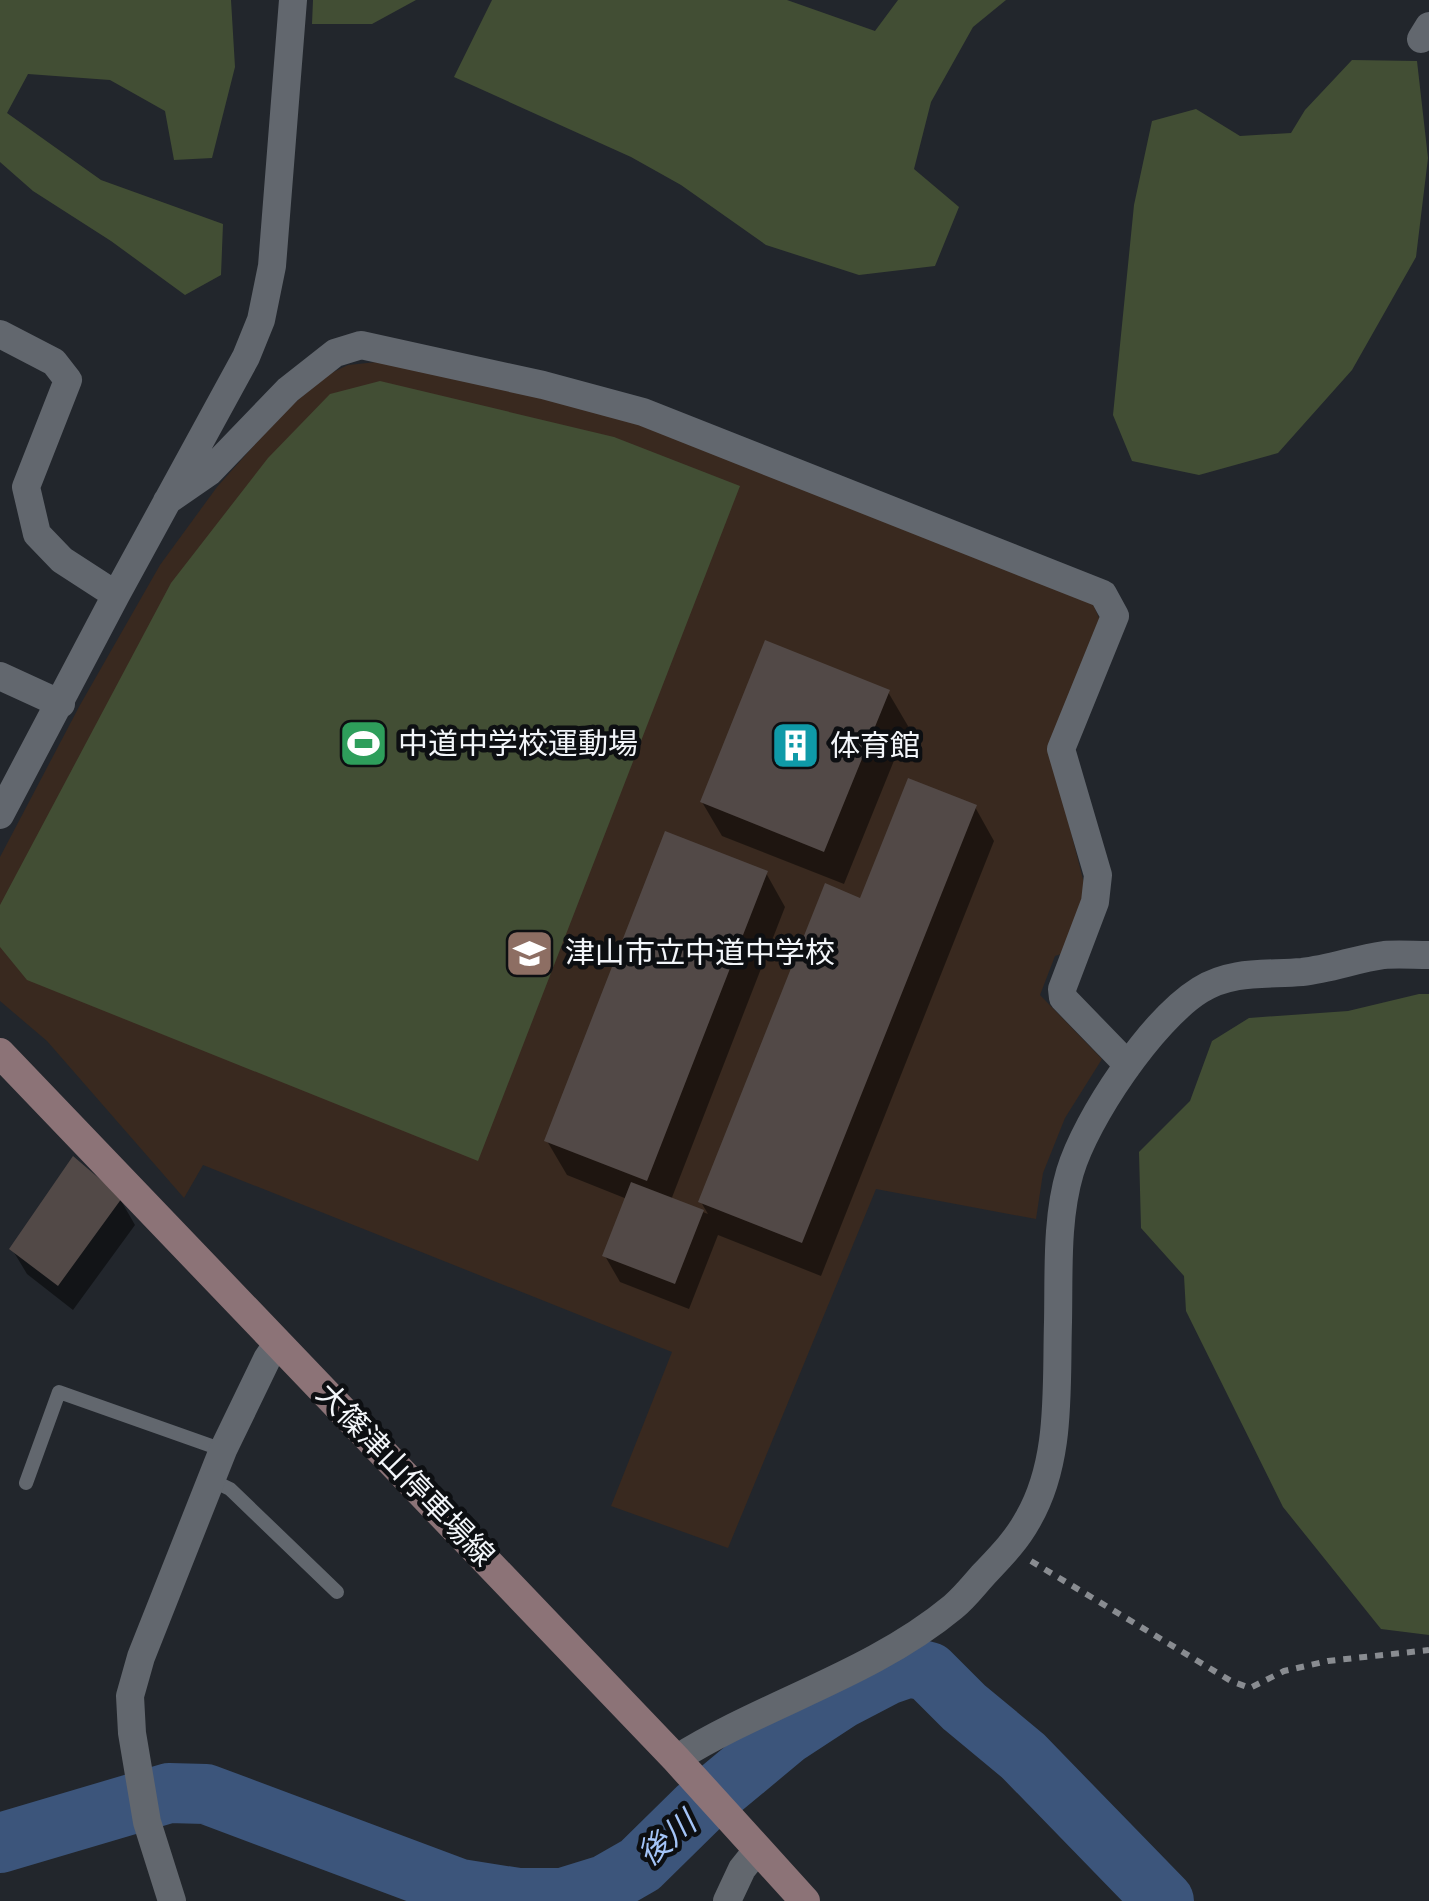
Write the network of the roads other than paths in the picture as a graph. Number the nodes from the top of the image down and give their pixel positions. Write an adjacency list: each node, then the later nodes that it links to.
1 (293, 0): 3 (street)
2 (0, 334): 4 (street)
3 (167, 502): 4 (street); 10 (street)
4 (116, 594): 6 (street)
5 (0, 676): 6 (street)
6 (60, 704): 7 (street)
7 (0, 815)
8 (1429, 955): 10 (street)
9 (0, 1053): 11 (main road, 大篠津山停車場線)
10 (1128, 1065): 16 (street)
11 (278, 1343): 12 (street); 16 (main road, 大篠津山停車場線)
12 (223, 1450): 13 (street); 14 (lane)
13 (210, 1480): 15 (lane); 18 (street)
14 (26, 1483)
15 (337, 1592)
16 (683, 1767): 17 (main road, 大篠津山停車場線)
17 (758, 1849): 19 (street); 20 (main road, 大篠津山停車場線)
18 (172, 1901)
19 (727, 1901)
20 (805, 1901)

